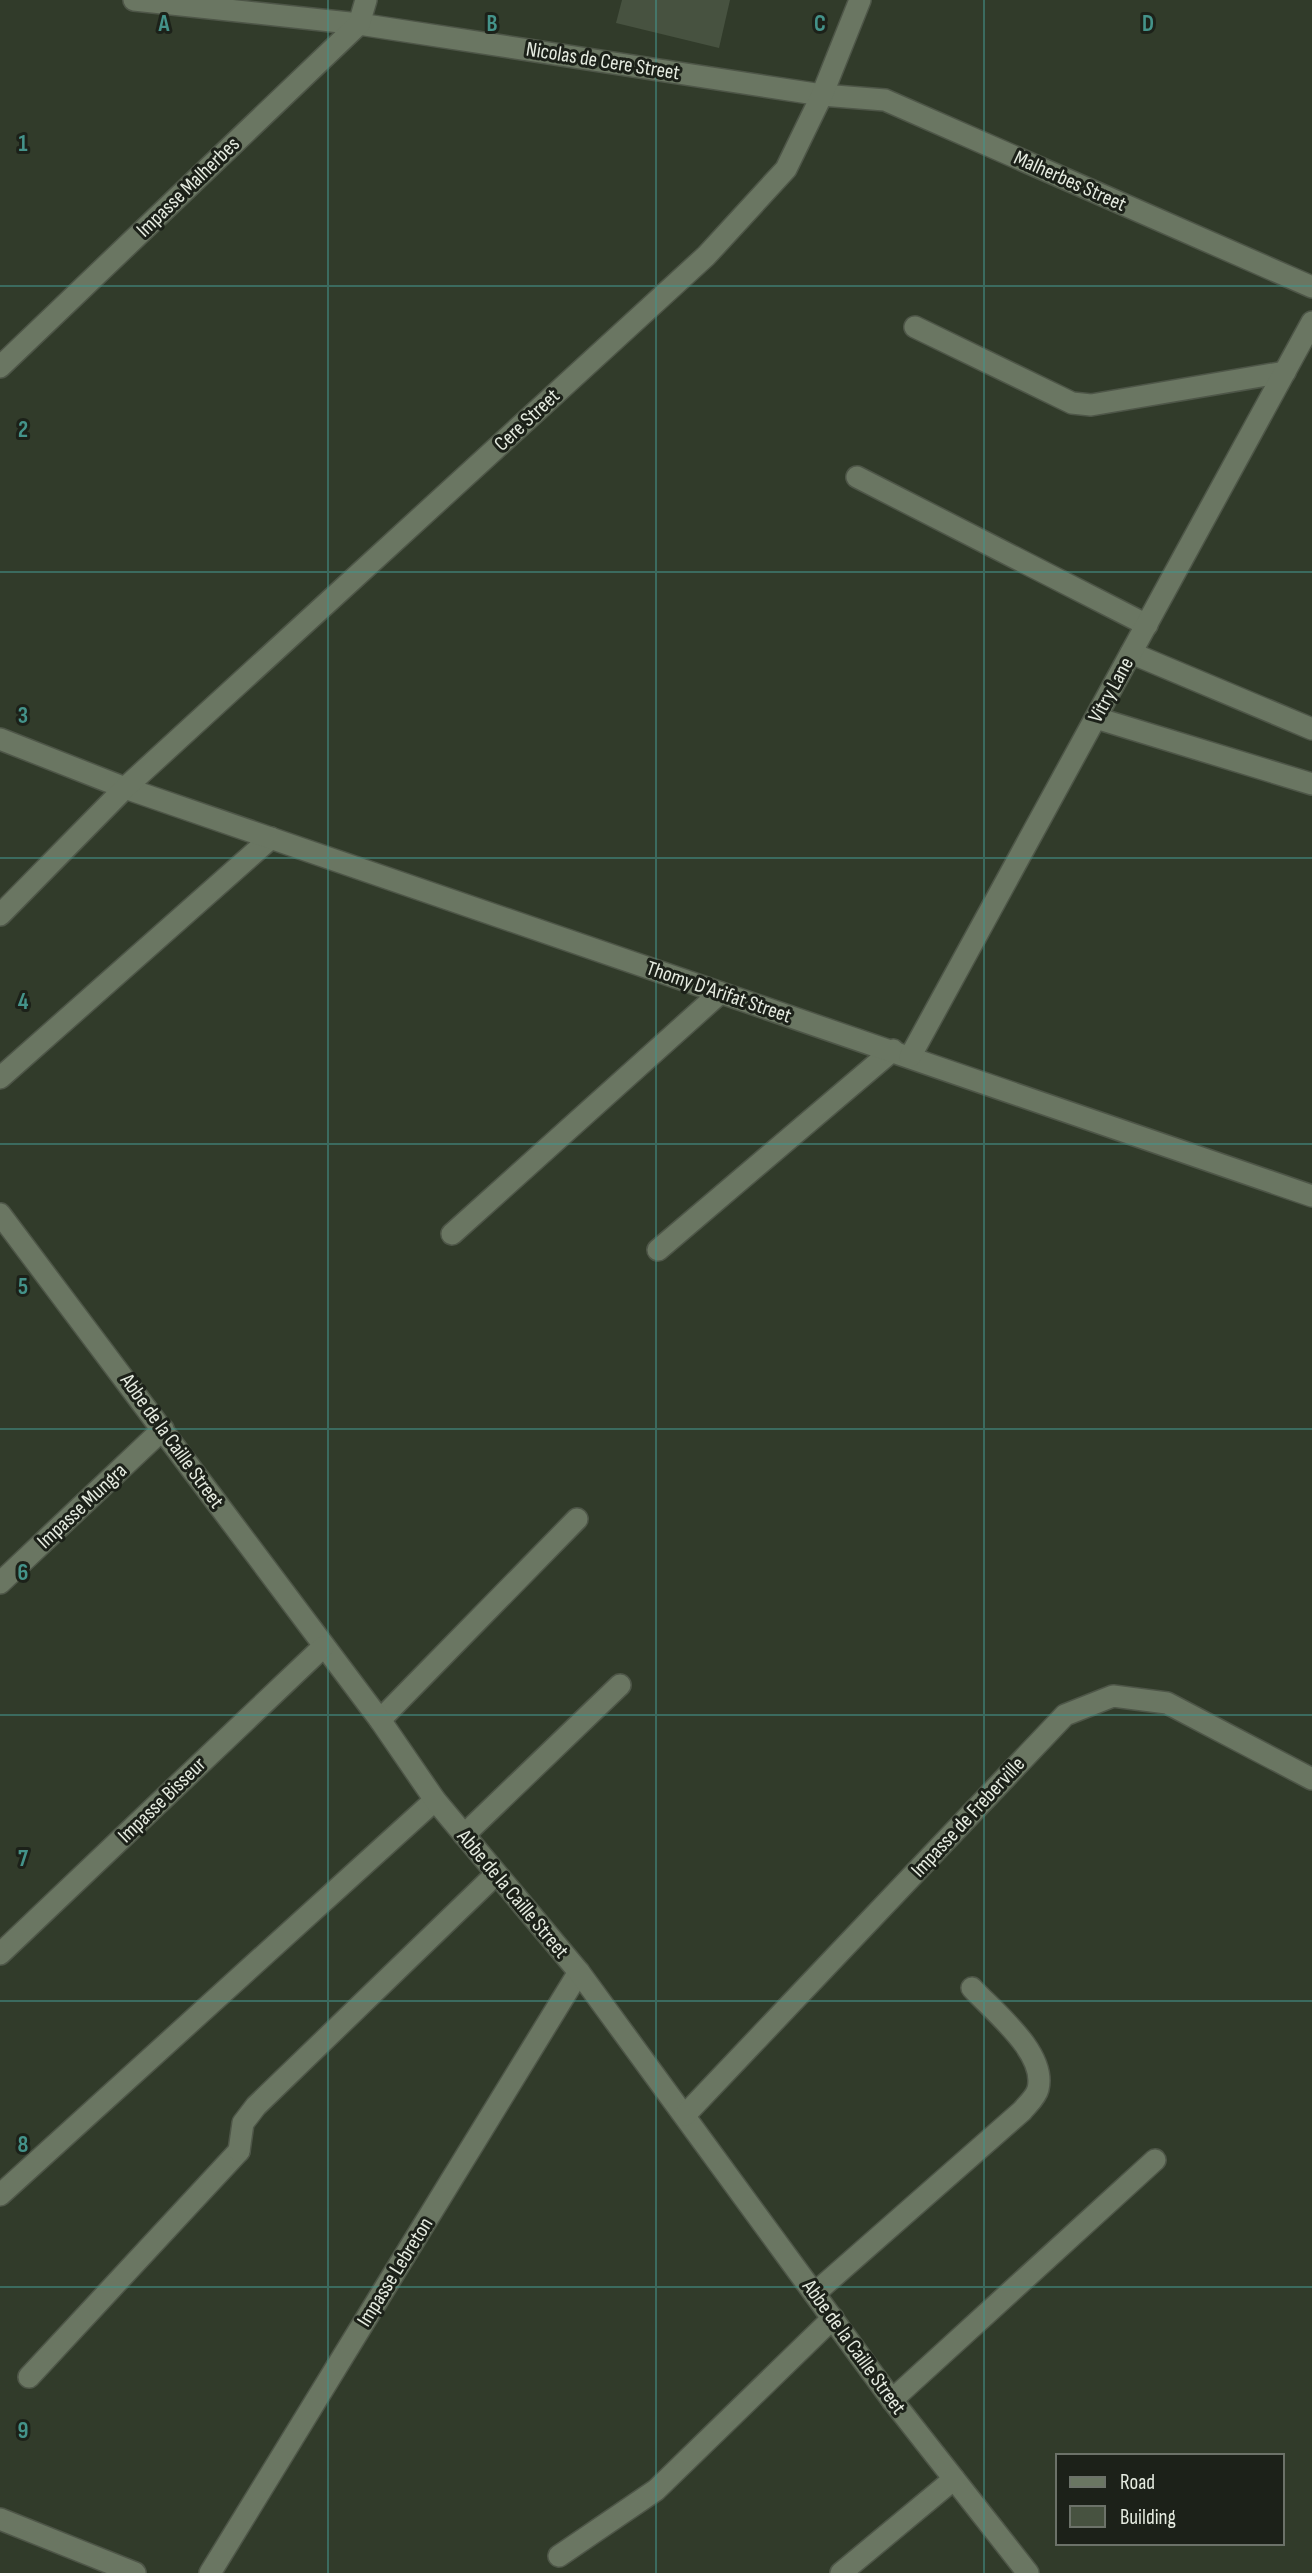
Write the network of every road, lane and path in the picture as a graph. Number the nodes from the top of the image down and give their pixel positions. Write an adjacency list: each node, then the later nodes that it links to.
1 (134, 0): 4 (street, Nicolas de Cere Street)
2 (366, 0): 4 (street)
3 (860, 0): 5 (street, Cere Street)
4 (359, 24): 5 (street, Nicolas de Cere Street); 9 (street, Impasse Malherbes)
5 (822, 95): 6 (street, Malherbes Street); 18 (street, Cere Street)
6 (1312, 287)
7 (1312, 322): 10 (street, Vitry Lane)
8 (915, 327): 10 (street)
9 (0, 367)
10 (1284, 372): 12 (street, Vitry Lane)
11 (857, 477): 12 (street)
12 (1147, 625): 13 (street, Vitry Lane)
13 (1131, 653): 14 (street, Vitry Lane); 15 (street)
14 (1096, 718): 17 (street); 22 (street, Vitry Lane)
15 (1312, 729)
16 (0, 739): 18 (street, Thomy D'Arifat Street)
17 (1312, 784)
18 (125, 788): 19 (street, Thomy D'Arifat Street); 20 (street, Cere Street)
19 (271, 838): 21 (street, Thomy D'Arifat Street); 23 (street)
20 (0, 915)
21 (720, 993): 22 (street, Thomy D'Arifat Street); 26 (street)
22 (902, 1054): 24 (street, Thomy D'Arifat Street); 27 (street)
23 (0, 1078)
24 (1312, 1196)
25 (0, 1214): 28 (street, Abbe de la Caille Street)
26 (452, 1234)
27 (658, 1250)
28 (163, 1429): 30 (street, Impasse Mungra); 31 (street, Abbe de la Caille Street)
29 (577, 1520): 33 (street)
30 (0, 1583)
31 (323, 1647): 33 (street, Abbe de la Caille Street); 38 (street, Impasse Bisseur)
32 (620, 1685): 36 (street)
33 (380, 1720): 35 (street, Abbe de la Caille Street)
34 (1312, 1779): 41 (street, Impasse de Freberville)
35 (436, 1800): 36 (street, Abbe de la Caille Street); 43 (street)
36 (464, 1835): 37 (street, Abbe de la Caille Street)
37 (495, 1875): 39 (street, Abbe de la Caille Street); 46 (street)
38 (0, 1954)
39 (579, 1972): 41 (street, Abbe de la Caille Street); 52 (street, Impasse Lebreton)
40 (972, 1988): 44 (street)
41 (685, 2115): 44 (street, Abbe de la Caille Street)
42 (1155, 2160): 47 (street)
43 (0, 2196)
44 (815, 2293): 45 (street, Abbe de la Caille Street)
45 (834, 2318): 47 (street, Abbe de la Caille Street); 50 (street)
46 (29, 2377)
47 (892, 2400): 48 (street, Abbe de la Caille Street)
48 (954, 2479): 53 (street); 54 (street, Abbe de la Caille Street)
49 (0, 2519): 51 (street)
50 (559, 2556)
51 (135, 2573)
52 (210, 2573)
53 (841, 2573)
54 (1028, 2573)

